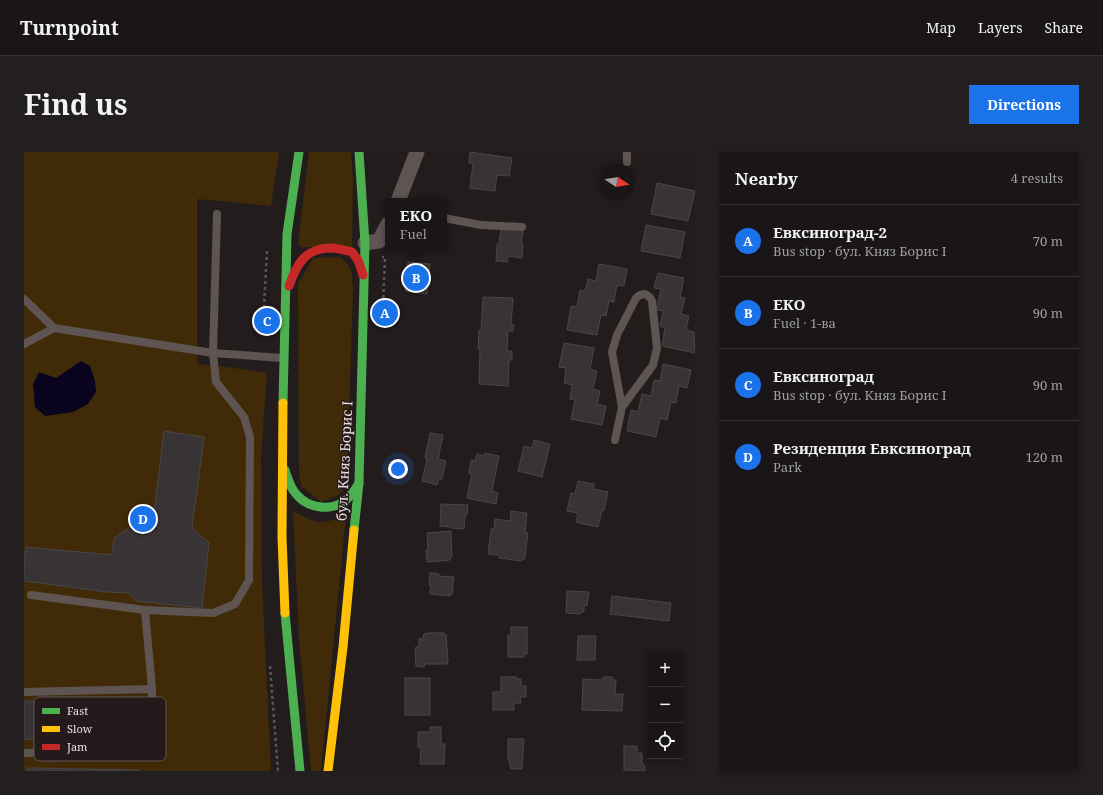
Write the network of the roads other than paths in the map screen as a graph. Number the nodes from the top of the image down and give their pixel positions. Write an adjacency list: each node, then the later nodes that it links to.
1 (299, 152): 13 (highway)
2 (359, 152): 11 (highway, бул. Княз Борис I)
3 (417, 152): 6 (street)
4 (627, 152): 5 (lane)
5 (627, 162)
6 (399, 198)
7 (217, 214): 17 (lane)
8 (447, 219): 9 (lane)
9 (522, 228)
10 (385, 230): 11 (street)
11 (365, 243): 12 (highway, бул. Княз Борис I)
12 (363, 274): 13 (highway); 22 (highway, бул. Княз Борис I)
13 (285, 295): 18 (highway)
14 (24, 299): 15 (lane)
15 (54, 328): 16 (lane); 17 (lane)
16 (24, 344)
17 (213, 353): 18 (lane); 24 (lane)
18 (284, 358): 21 (highway)
19 (622, 407): 19 (lane); 20 (lane)
20 (615, 440)
21 (283, 465): 22 (highway); 30 (highway)
22 (359, 484): 31 (highway, бул. Княз Борис I)
23 (31, 595): 24 (lane)
24 (145, 610): 25 (lane)
25 (152, 690): 26 (lane); 27 (lane)
26 (24, 692)
27 (152, 697)
28 (24, 753): 29 (lane)
29 (34, 753)
30 (300, 771)
31 (328, 771)

